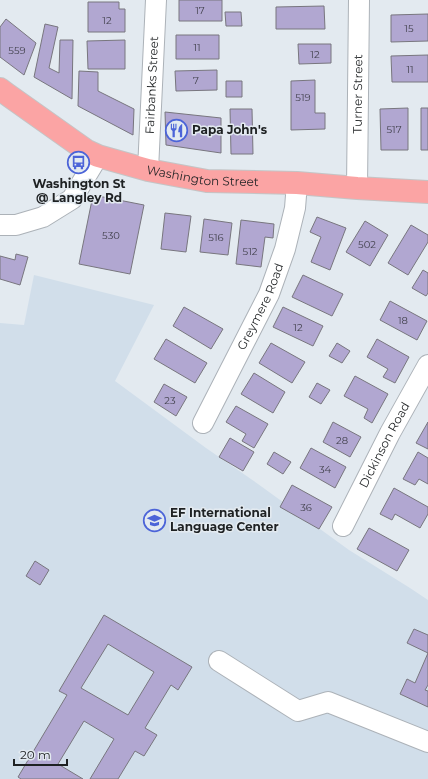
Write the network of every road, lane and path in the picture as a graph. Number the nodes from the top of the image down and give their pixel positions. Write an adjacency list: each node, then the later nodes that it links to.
1 (156, 0): 5 (street, Fairbanks Street)
2 (359, 0): 7 (street, Turner Street)
3 (0, 88): 4 (main road, Washington Street)
4 (98, 156): 5 (main road, Washington Street); 9 (street)
5 (148, 170): 6 (main road, Washington Street)
6 (296, 183): 7 (main road, Washington Street); 11 (street, Greymere Road)
7 (357, 188): 8 (main road, Washington Street)
8 (428, 192)
9 (0, 225)
10 (428, 365): 12 (street, Dickinson Road)
11 (203, 423)
12 (343, 526)
13 (219, 661): 14 (street)
14 (428, 742)

